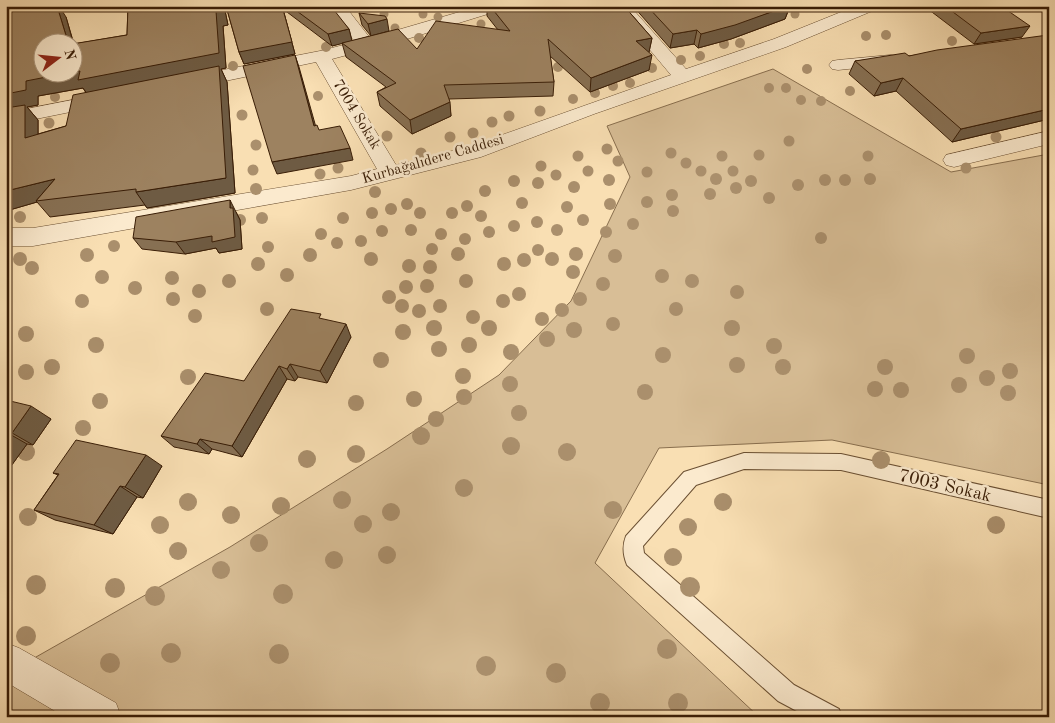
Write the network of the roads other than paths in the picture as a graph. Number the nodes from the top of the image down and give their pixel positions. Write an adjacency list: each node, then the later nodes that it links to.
1 (336, 6): 5 (street)
2 (498, 6): 5 (street)
3 (621, 6): 9 (street)
4 (872, 6): 9 (street, Kurbağalıdere Caddesi)
5 (366, 44): 6 (street)
6 (320, 56): 10 (street); 15 (street, 7004 Sokak)
7 (906, 58): 8 (street)
8 (838, 65)
9 (683, 77): 15 (street, Kurbağalıdere Caddesi)
10 (168, 87)
11 (120, 96): 12 (street)
12 (6, 119)
13 (1049, 138): 14 (street)
14 (954, 160)
15 (390, 174): 16 (street, Kurbağalıdere Caddesi)
16 (6, 237)
17 (1049, 509): 20 (lane, 7003 Sokak)
18 (6, 661): 19 (street)
19 (102, 717)
20 (832, 717)

